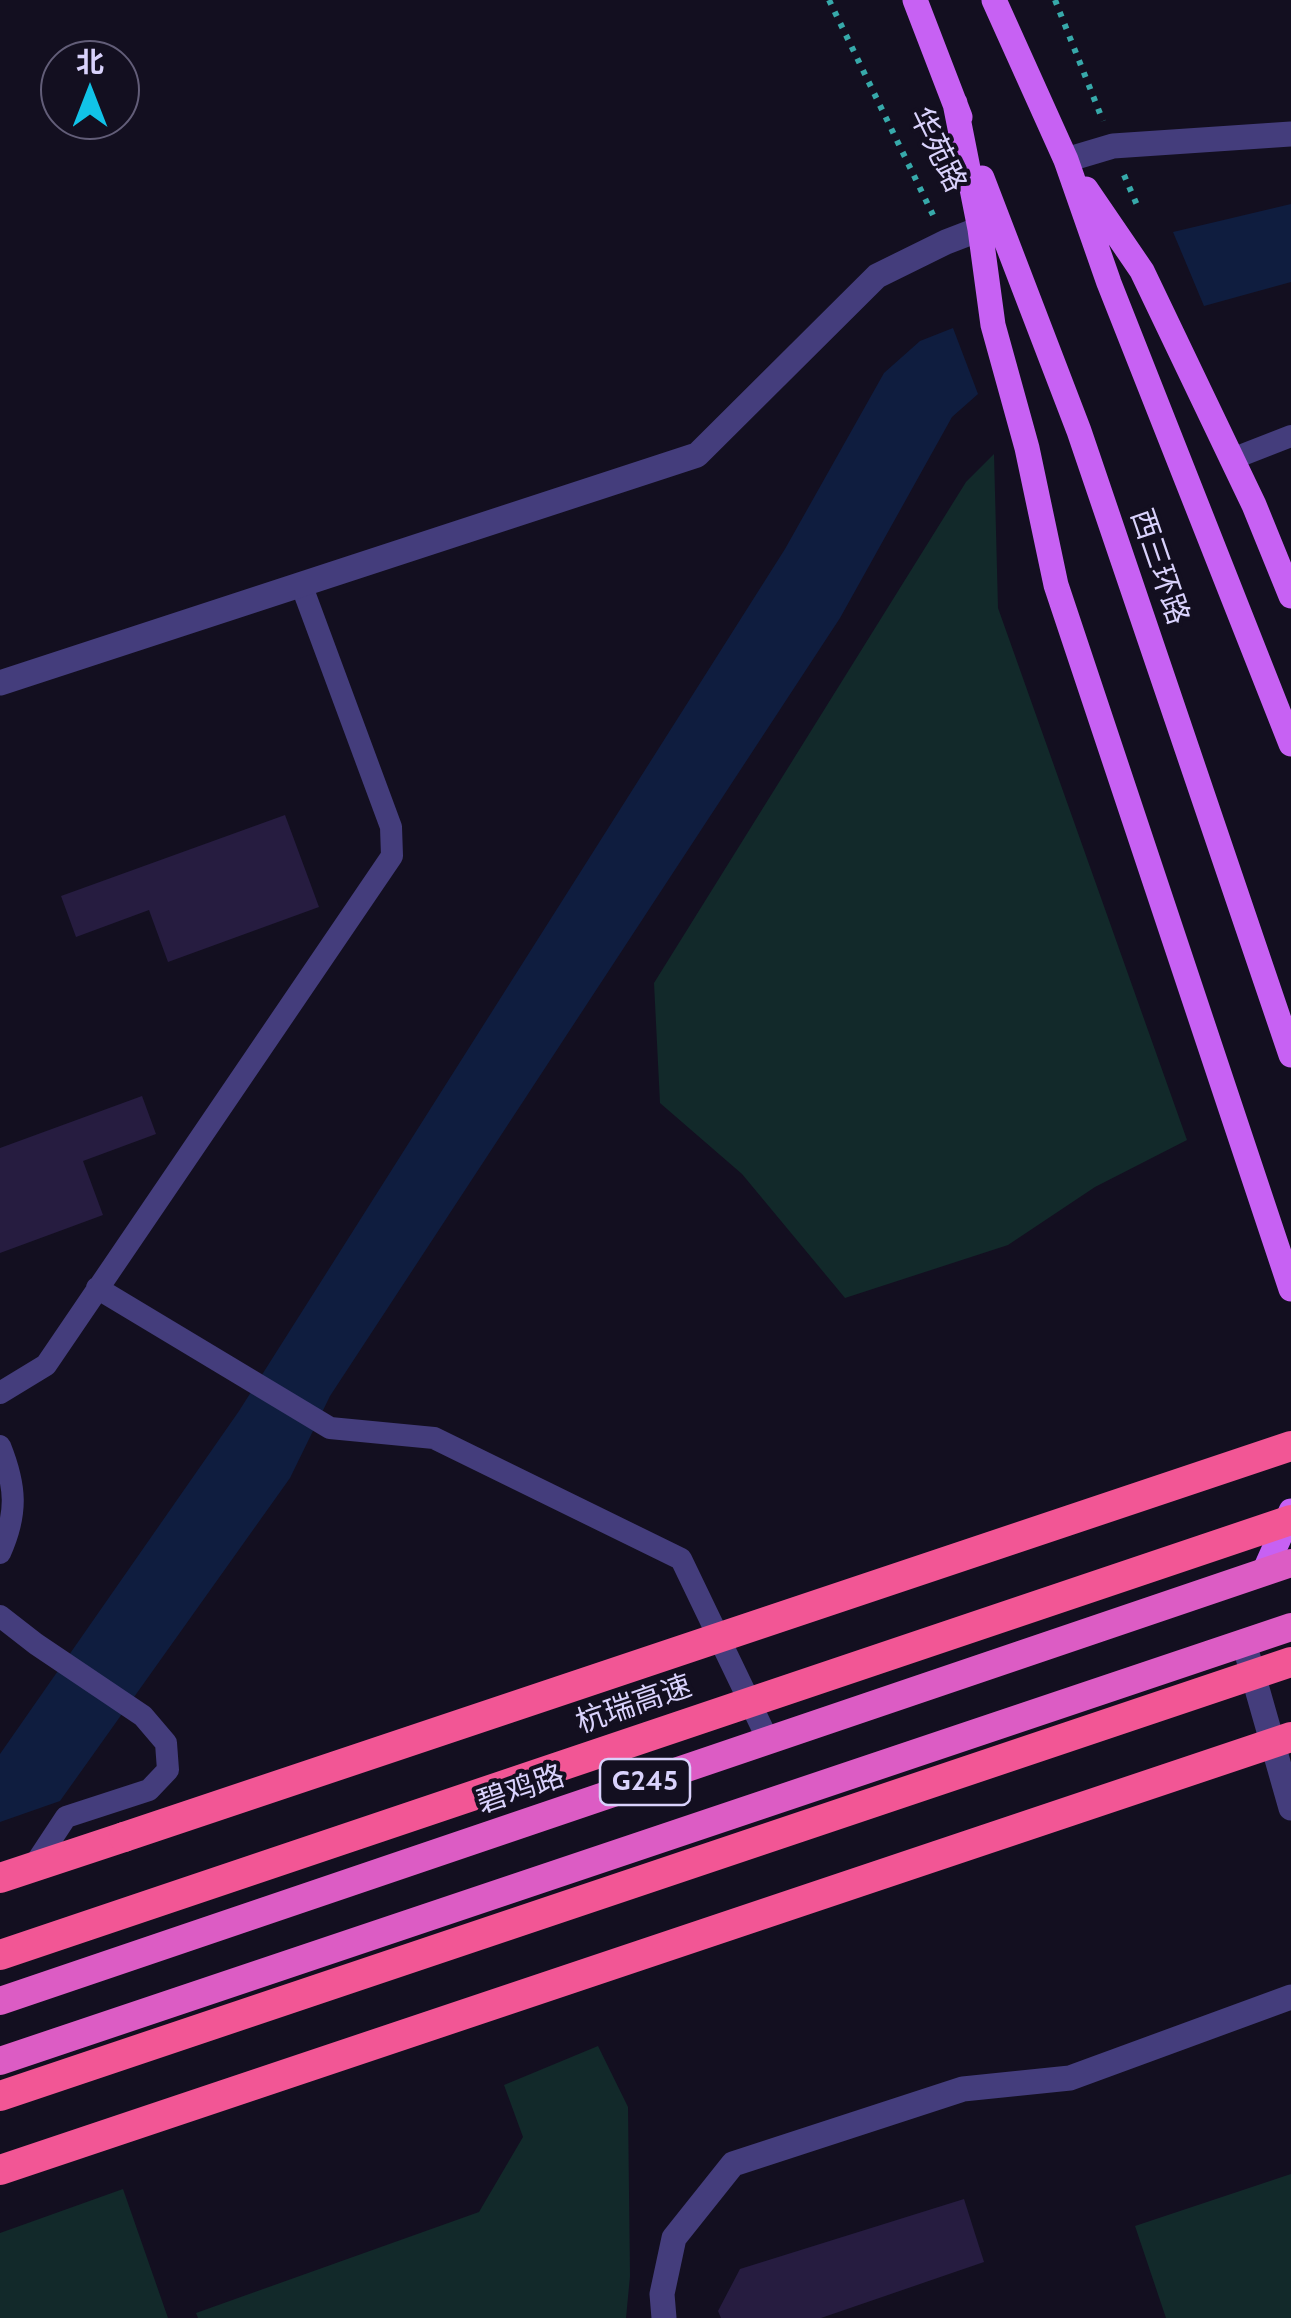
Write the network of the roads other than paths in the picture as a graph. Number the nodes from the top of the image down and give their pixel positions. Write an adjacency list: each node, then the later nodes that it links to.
1 (915, 0): 5 (main road, 华苑路)
2 (994, 0): 4 (main road)
3 (1291, 134): 4 (street)
4 (1066, 160): 7 (main road); 11 (main road, 西三环路)
5 (989, 226): 8 (street); 12 (main road, 西三环路); 14 (main road)
6 (1291, 436): 7 (lane)
7 (1232, 459): 9 (main road)
8 (300, 584): 10 (street); 13 (lane)
9 (1291, 596)
10 (0, 683)
11 (1291, 744)
12 (1291, 1055)
13 (97, 1288): 15 (lane); 27 (lane)
14 (1291, 1289)
15 (0, 1393)
16 (0, 1446): 20 (lane)
17 (1291, 1446): 29 (highway, bridge)
18 (1291, 1511): 21 (main road)
19 (1291, 1520): 31 (highway, 杭瑞高速, bridge)
20 (0, 1553)
21 (1278, 1568): 27 (highway, 碧鸡路 / G245)
22 (0, 1616): 29 (lane)
23 (1291, 1627): 24 (highway, G245)
24 (1244, 1642): 28 (street); 34 (highway, G245)
25 (1291, 1662): 35 (highway, bridge)
26 (1291, 1737): 36 (highway, bridge)
27 (768, 1740): 33 (highway, 碧鸡路 / G245)
28 (1291, 1808)
29 (33, 1868): 30 (highway)
30 (0, 1878)
31 (0, 1955)
32 (1291, 1997): 37 (street)
33 (0, 2000)
34 (0, 2061)
35 (0, 2096)
36 (0, 2170)
37 (664, 2318)

